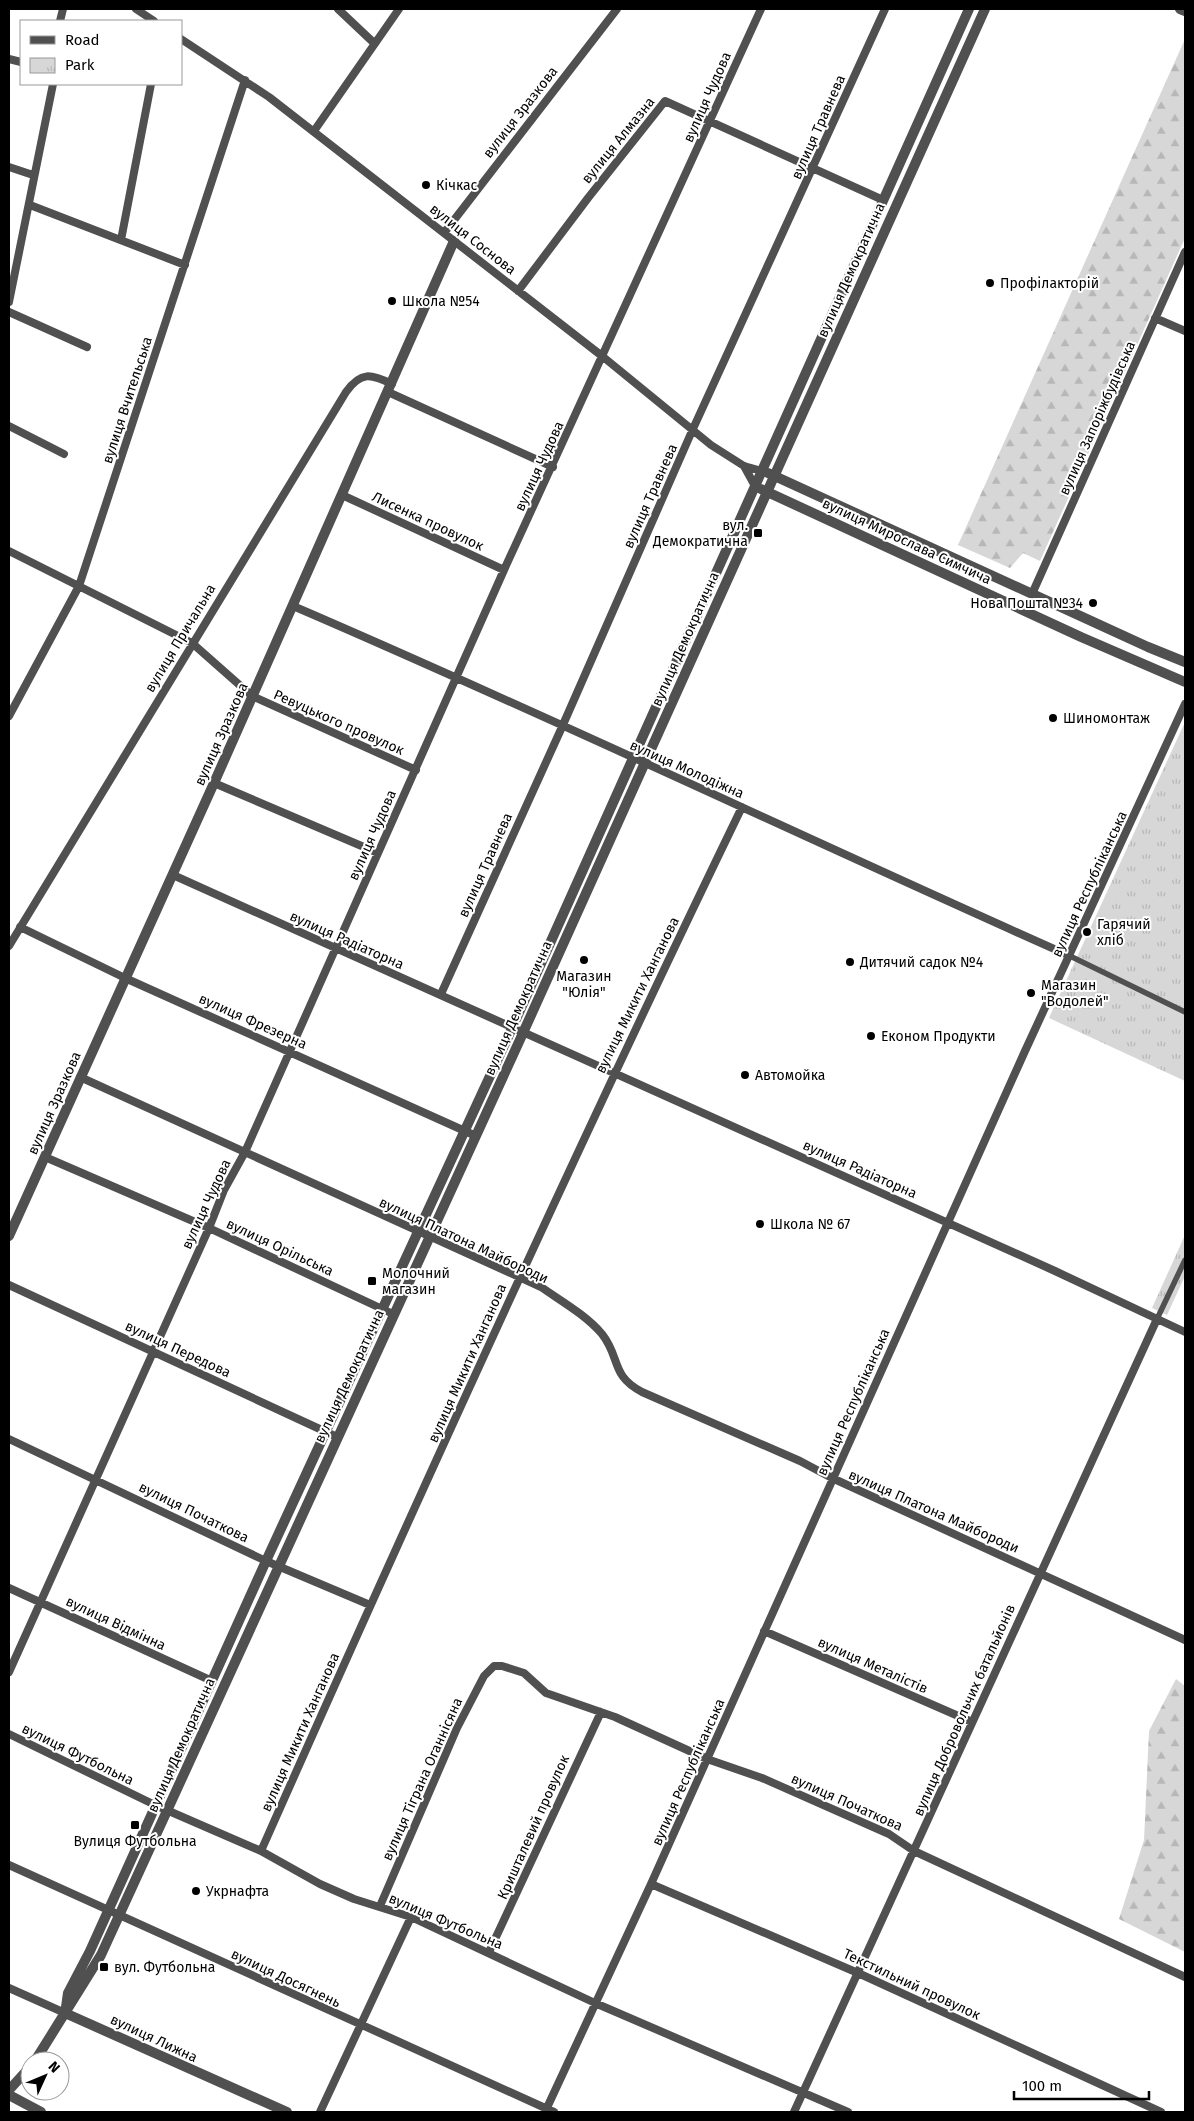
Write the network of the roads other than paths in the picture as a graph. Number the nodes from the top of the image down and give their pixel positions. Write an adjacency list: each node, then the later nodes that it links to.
1 (136, 9): 11 (street)
2 (338, 9): 13 (street)
3 (399, 9): 13 (street)
4 (617, 9): 24 (street, вулиця Зразкова)
5 (761, 9): 17 (street, вулиця Чудова)
6 (885, 9): 20 (street, вулиця Травнева)
7 (969, 9): 22 (street, вулиця Демократична)
8 (985, 9): 44 (street, вулиця Демократична)
9 (1180, 9): 10 (street)
10 (1185, 11)
11 (152, 20)
12 (182, 40): 14 (street, вулиця Соснова)
13 (374, 43): 18 (street)
14 (245, 80): 18 (street, вулиця Соснова); 28 (street, вулиця Вчительська)
15 (53, 85): 21 (street)
16 (151, 85): 25 (street)
17 (710, 119): 20 (street, вулиця Алмазна); 29 (street, вулиця Алмазна); 36 (street, вулиця Чудова)
18 (314, 131): 24 (street, вулиця Соснова)
19 (9, 167): 21 (street)
20 (814, 168): 22 (street, вулиця Алмазна); 39 (street, вулиця Травнева)
21 (33, 174): 23 (street)
22 (883, 200): 43 (street, вулиця Демократична)
23 (30, 205): 25 (street); 30 (street)
24 (444, 233): 26 (street, вулиця Соснова)
25 (121, 240): 28 (street)
26 (454, 242): 29 (street, вулиця Соснова); 37 (street, вулиця Зразкова)
27 (1185, 252): 33 (street, вулиця Запоріжбудівська)
28 (185, 265): 50 (street, вулиця Вчительська)
29 (518, 291): 36 (street, вулиця Соснова)
30 (10, 293): 31 (street)
31 (9, 302)
32 (9, 312): 35 (street)
33 (1155, 318): 34 (street); 51 (street, вулиця Запоріжбудівська)
34 (1185, 331)
35 (86, 347)
36 (602, 356): 39 (street, вулиця Соснова); 42 (street, вулиця Чудова)
37 (390, 388): 42 (street, вулиця Причальна); 47 (street, вулиця Зразкова); 53 (street, вулиця Причальна)
38 (9, 426): 40 (street)
39 (692, 431): 41 (street, вулиця Соснова); 60 (street, вулиця Травнева)
40 (64, 454)
41 (744, 466): 43 (street); 45 (street)
42 (553, 467): 49 (street, вулиця Чудова)
43 (762, 471): 44 (street, вулиця Мирослава Симчича); 45 (street, вулиця Демократична)
44 (773, 476): 46 (street, вулиця Демократична); 51 (street, вулиця Мирослава Симчича)
45 (755, 486): 46 (street, вулиця Мирослава Симчича); 61 (street, вулиця Демократична)
46 (766, 491): 56 (street, вулиця Мирослава Симчича); 62 (street, вулиця Демократична)
47 (342, 495): 49 (street, Лисенка провулок); 52 (street, вулиця Зразкова)
48 (9, 551): 50 (street, Ревуцького провулок)
49 (504, 570): 55 (street, вулиця Чудова)
50 (79, 586): 53 (street, Ревуцького провулок); 59 (street, вулиця Вчительська)
51 (1032, 594): 54 (street, вулиця Мирослава Симчича)
52 (293, 606): 55 (street, вулиця Молодіжна); 57 (street, вулиця Зразкова)
53 (192, 643): 57 (street, Ревуцького провулок); 68 (street, вулиця Причальна)
54 (1185, 662)
55 (458, 677): 60 (street, вулиця Молодіжна); 63 (street, вулиця Чудова)
56 (1185, 682)
57 (252, 696): 63 (street, Ревуцького провулок); 64 (street, вулиця Зразкова)
58 (1185, 704): 71 (street, вулиця Республіканська)
59 (9, 716)
60 (562, 727): 61 (street, вулиця Молодіжна); 73 (street, вулиця Травнева)
61 (633, 758): 62 (street, вулиця Молодіжна); 75 (street, вулиця Демократична)
62 (644, 763): 65 (street, вулиця Молодіжна); 76 (street, вулиця Демократична)
63 (416, 770): 66 (street, вулиця Чудова)
64 (214, 783): 66 (street); 67 (street, вулиця Зразкова)
65 (742, 807): 71 (street, вулиця Молодіжна); 78 (street, вулиця Микити Ханганова)
66 (378, 853): 70 (street, вулиця Чудова)
67 (173, 875): 70 (street, вулиця Радіаторна); 72 (street, вулиця Зразкова)
68 (20, 927): 69 (street, вулиця Причальна); 72 (street, вулиця Фрезерна)
69 (9, 946)
70 (335, 949): 73 (street, вулиця Радіаторна); 77 (street, вулиця Чудова)
71 (1070, 956): 74 (street); 84 (street, вулиця Республіканська)
72 (125, 978): 77 (street, вулиця Фрезерна); 79 (street, вулиця Зразкова)
73 (440, 994): 75 (street, вулиця Радіаторна)
74 (1185, 1012)
75 (512, 1026): 76 (street, вулиця Радіаторна); 80 (street, вулиця Демократична)
76 (524, 1031): 78 (street, вулиця Радіаторна); 81 (street, вулиця Демократична)
77 (290, 1051): 80 (street, вулиця Фрезерна); 82 (street, вулиця Чудова)
78 (614, 1073): 84 (street, вулиця Радіаторна); 90 (street, вулиця Микити Ханганова)
79 (80, 1077): 82 (street, вулиця Платона Майбороди); 83 (street, вулиця Зразкова)
80 (465, 1130): 81 (street, вулиця Фрезерна); 86 (street, вулиця Демократична)
81 (476, 1136): 88 (street, вулиця Демократична)
82 (245, 1152): 85 (street, вулиця Чудова); 86 (street, вулиця Платона Майбороди)
83 (45, 1157): 85 (street, вулиця Орільська); 87 (street, вулиця Зразкова)
84 (948, 1224): 94 (street, вулиця Радіаторна); 100 (street, вулиця Республіканська)
85 (209, 1228): 92 (street, вулиця Орільська); 96 (street, вулиця Чудова)
86 (418, 1231): 88 (street, вулиця Платона Майбороди); 92 (street, вулиця Демократична)
87 (9, 1236)
88 (429, 1237): 90 (street, вулиця Платона Майбороди); 93 (street, вулиця Демократична)
89 (1185, 1260): 94 (street)
90 (519, 1278): 100 (street, вулиця Платона Майбороди); 107 (street, вулиця Микити Ханганова)
91 (9, 1285): 96 (street, вулиця Передова)
92 (382, 1308): 93 (street, вулиця Орільська); 97 (street, вулиця Демократична)
93 (394, 1314): 98 (street, вулиця Демократична)
94 (1157, 1319): 95 (street, вулиця Радіаторна); 104 (street, вулиця Добровольчих батальйонів)
95 (1185, 1332)
96 (153, 1350): 97 (street, вулиця Передова); 101 (street, вулиця Чудова)
97 (326, 1431): 98 (street, вулиця Передова); 102 (street, вулиця Демократична)
98 (337, 1437): 103 (street, вулиця Демократична)
99 (9, 1439): 101 (street, вулиця Початкова)
100 (832, 1478): 104 (street, вулиця Платона Майбороди); 108 (street, вулиця Республіканська)
101 (96, 1479): 102 (street, вулиця Початкова); 106 (street, вулиця Чудова)
102 (266, 1560): 103 (street, вулиця Початкова); 112 (street, вулиця Демократична)
103 (278, 1565): 107 (street, вулиця Початкова); 118 (street, вулиця Демократична)
104 (1040, 1573): 109 (street, вулиця Платона Майбороди); 114 (street, вулиця Добровольчих батальйонів)
105 (9, 1588): 106 (street, вулиця Відмінна)
106 (41, 1603): 111 (street, вулиця Чудова); 112 (street, вулиця Відмінна)
107 (370, 1605): 119 (street, вулиця Микити Ханганова)
108 (764, 1631): 114 (street, вулиця Металістів); 116 (street, вулиця Республіканська)
109 (1185, 1640)
110 (494, 1666): 113 (street, вулиця Початкова); 123 (street, вулиця Тіграна Оганнісяна)
111 (9, 1672)
112 (212, 1681): 117 (street, вулиця Демократична)
113 (601, 1712): 116 (street, вулиця Початкова); 127 (street, Кришталевий провулок)
114 (972, 1722): 120 (street, вулиця Добровольчих батальйонів)
115 (9, 1734): 117 (street, вулиця Футбольна)
116 (708, 1759): 120 (street, вулиця Початкова); 122 (street, вулиця Республіканська)
117 (155, 1805): 118 (street, вулиця Футбольна); 124 (street, вулиця Демократична)
118 (167, 1810): 119 (street, вулиця Футбольна); 125 (street, вулиця Демократична)
119 (261, 1851): 123 (street, вулиця Футбольна)
120 (914, 1851): 128 (street, вулиця Добровольчих батальйонів); 129 (street, вулиця Початкова)
121 (9, 1866): 124 (street, вулиця Досягнень)
122 (651, 1884): 128 (street, Текстильний провулок); 131 (street, вулиця Республіканська)
123 (380, 1906): 126 (street, вулиця Футбольна)
124 (108, 1911): 125 (street, вулиця Досягнень); 132 (street, вулиця Демократична)
125 (118, 1916): 132 (street, вулиця Демократична); 133 (street, вулиця Досягнень)
126 (411, 1917): 127 (street, вулиця Футбольна); 133 (street)
127 (489, 1952): 131 (street, вулиця Футбольна)
128 (858, 1973): 137 (street, вулиця Добровольчих батальйонів); 145 (street, Текстильний провулок)
129 (1185, 1977)
130 (9, 1988): 132 (street, вулиця Лижна)
131 (595, 2002): 137 (street, вулиця Футбольна); 139 (street, вулиця Республіканська)
132 (64, 2013): 134 (street, вулиця Демократична); 141 (street, вулиця Лижна)
133 (359, 2026): 139 (street, вулиця Досягнень); 142 (street)
134 (41, 2051)
135 (20, 2078): 136 (street)
136 (9, 2090)
137 (803, 2092): 143 (street, вулиця Добровольчих батальйонів); 144 (street, вулиця Футбольна)
138 (9, 2095): 140 (street)
139 (549, 2111)
140 (41, 2112)
141 (287, 2112)
142 (320, 2112)
143 (794, 2112)
144 (848, 2112)
145 (1161, 2112)

